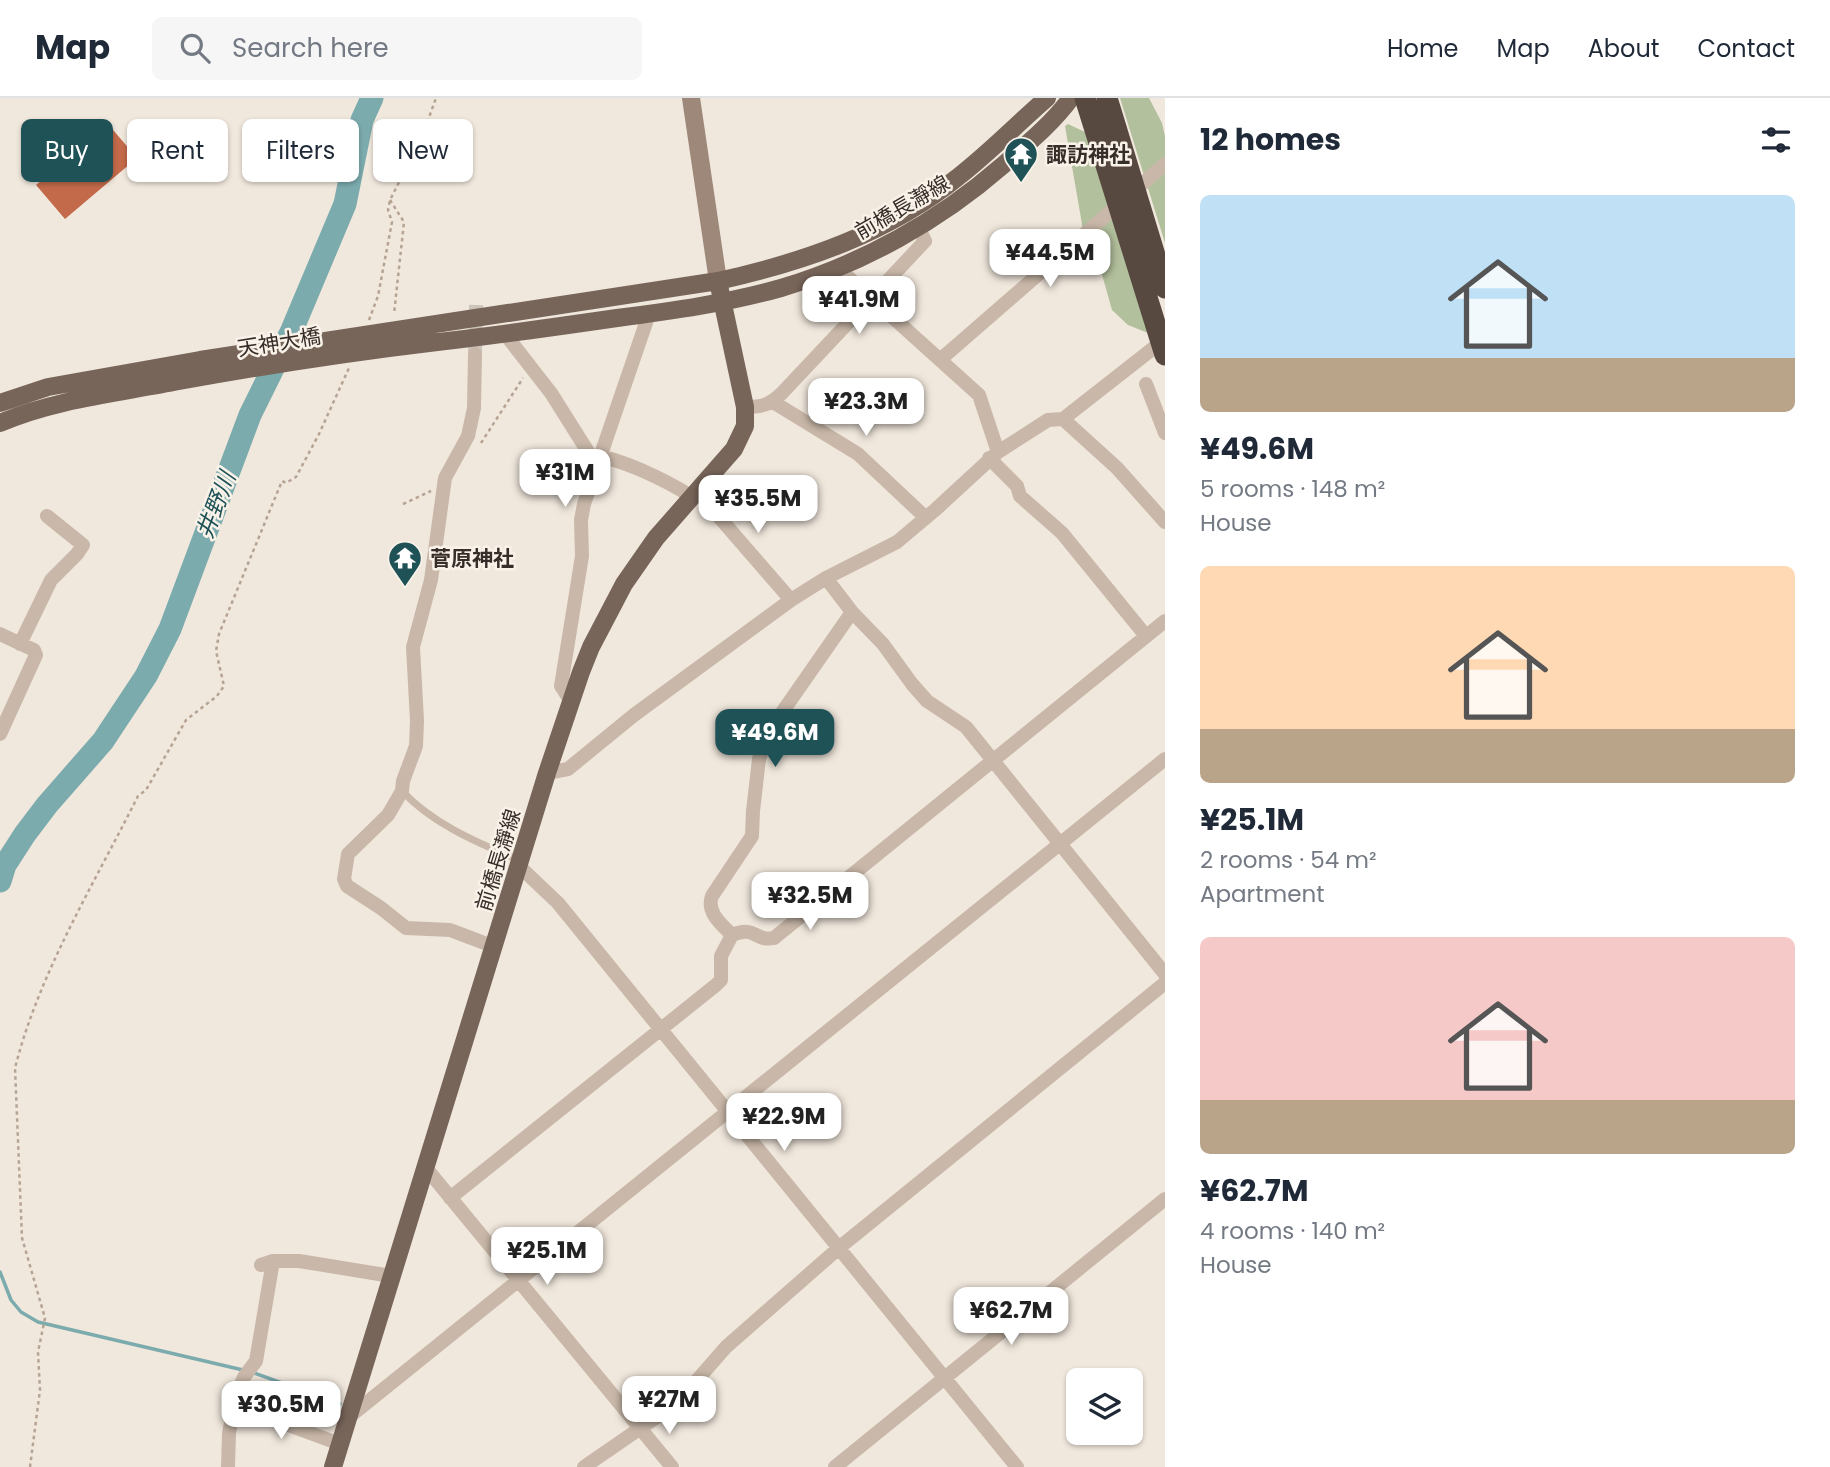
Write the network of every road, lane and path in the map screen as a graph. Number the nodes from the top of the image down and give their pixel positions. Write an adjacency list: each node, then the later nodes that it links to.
1 (436, 98): 9 (path)
2 (691, 98): 13 (street)
3 (1046, 98): 13 (main road, 前橋長瀞線)
4 (1071, 98): 11 (main road, 前橋長瀞線)
5 (1085, 98): 10 (highway)
6 (1107, 98): 8 (highway)
7 (1165, 164): 8 (street)
8 (1135, 191): 10 (street); 14 (highway)
9 (390, 200): 18 (path); 18 (path)
10 (1118, 206): 20 (highway); 22 (street)
11 (918, 227): 12 (main road, 前橋長瀞線); 15 (street)
12 (838, 268): 15 (street); 16 (main road, 前橋長瀞線)
13 (718, 281): 16 (main road, 前橋長瀞線); 18 (main road, 天神大橋)
14 (1165, 288)
15 (872, 297): 22 (street); 25 (street)
16 (723, 302): 17 (main road, 天神大橋); 27 (main road, 前橋長瀞線)
17 (649, 314): 19 (main road, 天神大橋); 32 (street)
18 (380, 324): 26 (main road, 天神大橋)
19 (505, 334): 29 (main road, 天神大橋); 32 (street)
20 (1164, 345): 28 (street)
21 (475, 354): 49 (street)
22 (942, 359): 31 (street)
23 (350, 366): 69 (path)
24 (1146, 384): 30 (street)
25 (773, 402): 27 (street); 35 (street)
26 (0, 403)
27 (745, 407): 33 (main road, 前橋長瀞線)
28 (1063, 419): 31 (street); 36 (street)
29 (0, 424)
30 (1165, 433)
31 (994, 455): 35 (street); 42 (street)
32 (601, 456): 33 (street); 44 (street)
33 (695, 492): 38 (street); 44 (main road, 前橋長瀞線)
34 (47, 516): 43 (street)
35 (925, 517): 37 (street)
36 (1165, 522)
37 (826, 578): 38 (street); 39 (street)
38 (791, 600): 48 (street)
39 (852, 612): 47 (street); 52 (street)
40 (1165, 621): 42 (street)
41 (0, 634): 43 (street)
42 (1146, 636): 47 (street)
43 (20, 644): 45 (street)
44 (572, 703): 48 (main road, 前橋長瀞線)
45 (0, 734)
46 (1165, 759): 50 (street)
47 (994, 760): 50 (street); 52 (street)
48 (547, 773): 51 (main road, 前橋長瀞線)
49 (402, 791): 51 (lane); 53 (street)
50 (1060, 843): 54 (street); 57 (street)
51 (520, 867): 53 (main road, 前橋長瀞線); 56 (street)
52 (732, 935): 56 (street)
53 (495, 947): 58 (main road, 前橋長瀞線)
54 (1165, 974)
55 (1165, 983): 61 (street)
56 (662, 1030): 57 (street); 59 (street)
57 (729, 1113): 61 (street); 63 (street)
58 (426, 1168): 59 (street); 62 (main road, 前橋長瀞線)
59 (450, 1198): 63 (street)
60 (1165, 1199): 64 (street)
61 (840, 1247): 64 (street); 67 (street)
62 (391, 1276): 65 (street); 66 (main road, 前橋長瀞線)
63 (519, 1281): 66 (street); 67 (street)
64 (945, 1378): 74 (street); 75 (street)
65 (234, 1405): 68 (street); 70 (street)
66 (349, 1417): 68 (main road, 前橋長瀞線)
67 (639, 1428): 72 (street); 73 (street)
68 (340, 1444): 71 (main road, 前橋長瀞線)
69 (30, 1467)
70 (228, 1467)
71 (333, 1467)
72 (584, 1467)
73 (672, 1467)
74 (835, 1467)
75 (1017, 1467)

